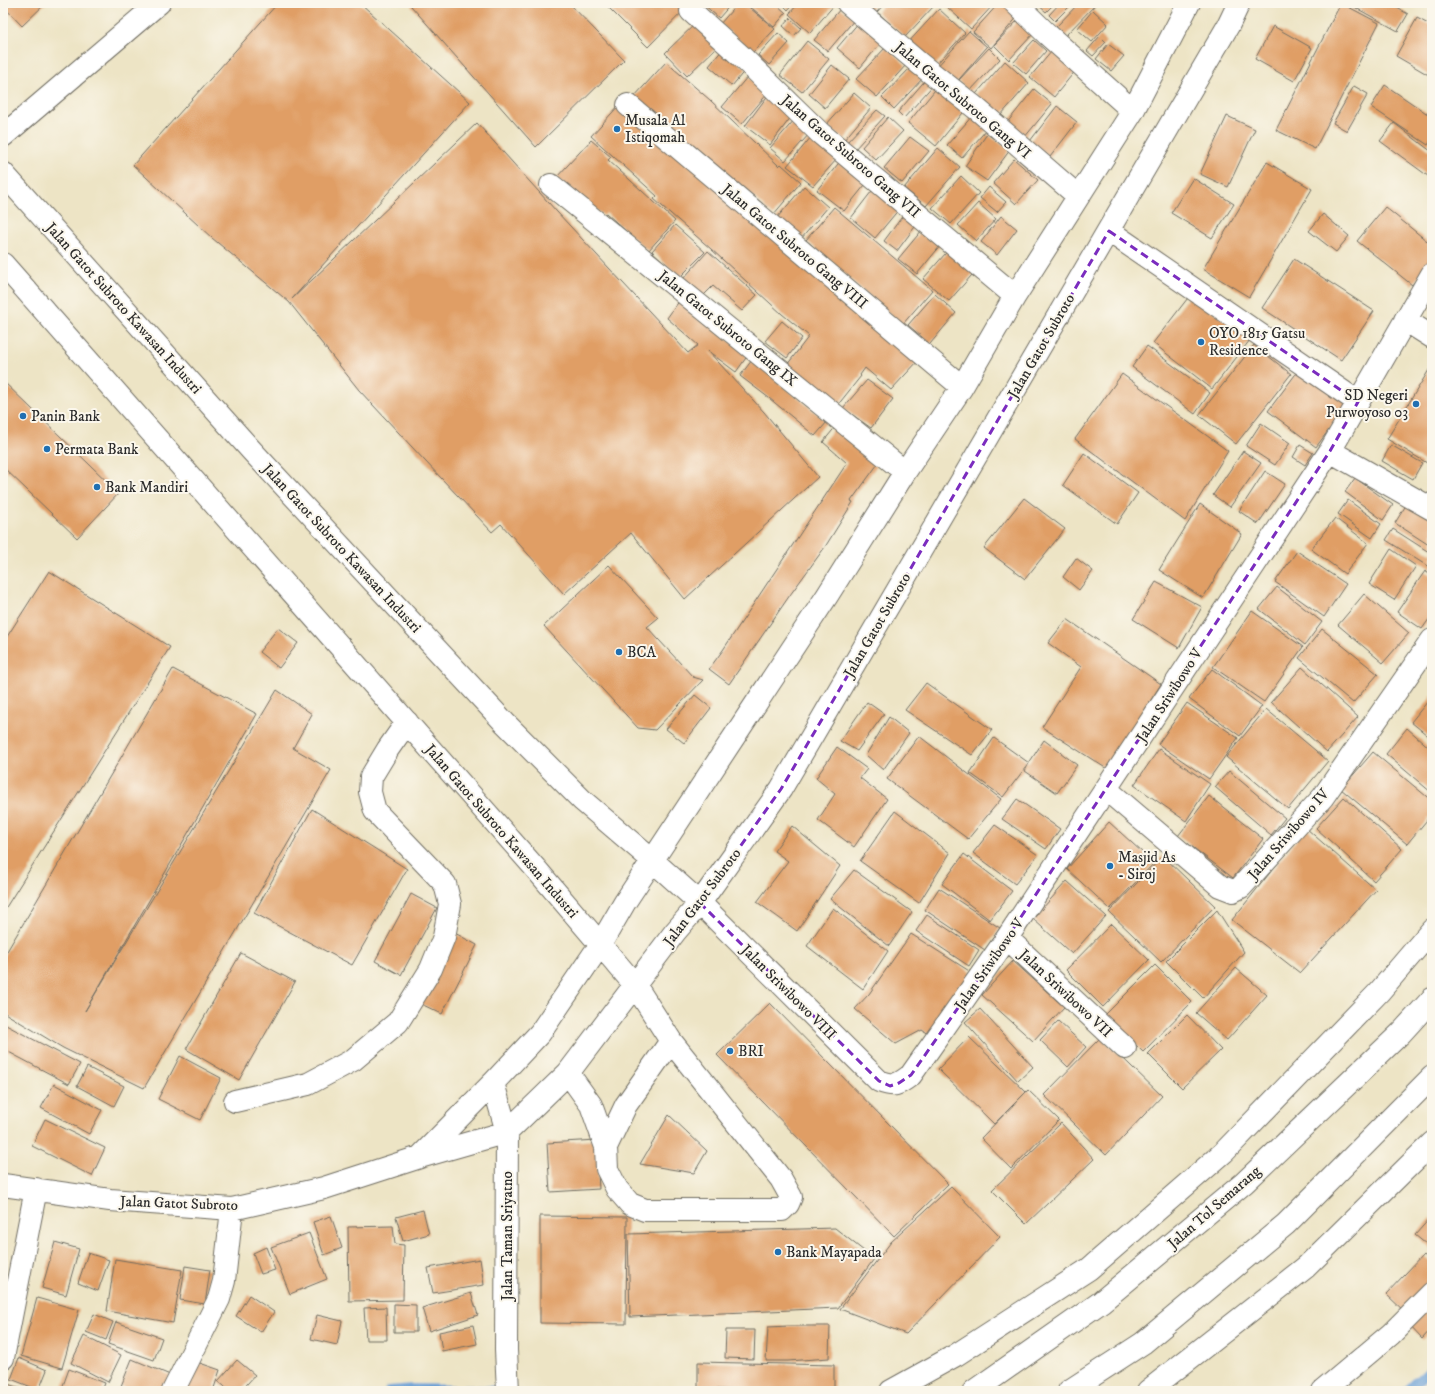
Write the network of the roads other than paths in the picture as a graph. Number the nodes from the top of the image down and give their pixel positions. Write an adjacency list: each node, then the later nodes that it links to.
1 (159, 3): 9 (main road)
2 (848, 3): 12 (main road, Jalan Gatot Subroto Gang VI)
3 (1015, 3): 8 (main road)
4 (1239, 3): 13 (main road, Jalan Gatot Subroto)
5 (1179, 6): 8 (main road, Jalan Gatot Subroto)
6 (691, 11): 16 (main road, Jalan Gatot Subroto Gang VII)
7 (628, 105): 19 (main road, Jalan Gatot Subroto Gang VIII)
8 (1133, 110): 12 (main road, Jalan Gatot Subroto)
9 (3, 136)
10 (3, 173): 27 (main road, Jalan Gatot Subroto Kawasan Industri)
11 (552, 184): 22 (main road, Jalan Gatot Subroto Gang IX)
12 (1078, 196): 16 (main road, Jalan Gatot Subroto)
13 (1109, 231): 20 (main road); 28 (main road, Jalan Gatot Subroto)
14 (3, 264): 25 (main road, Jalan Gatot Subroto Kawasan Industri)
15 (1432, 274): 17 (main road, Jalan Sriwibowo V)
16 (1015, 296): 19 (main road, Jalan Gatot Subroto)
17 (1405, 320): 18 (main road); 20 (main road, Jalan Sriwibowo V)
18 (1432, 337)
19 (962, 387): 22 (main road, Jalan Gatot Subroto)
20 (1358, 402): 21 (main road, Jalan Sriwibowo V)
21 (1330, 451): 23 (main road); 26 (main road, Jalan Sriwibowo V)
22 (905, 472): 27 (main road, Jalan Gatot Subroto)
23 (1432, 509)
24 (1432, 640): 26 (main road, Jalan Sriwibowo IV)
25 (407, 722): 31 (main road, Jalan Gatot Subroto Kawasan Industri); 40 (main road)
26 (1107, 790): 30 (main road, Jalan Sriwibowo V)
27 (652, 860): 28 (main road, Jalan Gatot Subroto Kawasan Industri); 31 (main road, Jalan Gatot Subroto)
28 (700, 903): 32 (main road, Jalan Gatot Subroto); 38 (main road, Jalan Sriwibowo VIII)
29 (1432, 930): 52 (main road)
30 (1007, 938): 35 (main road, Jalan Sriwibowo VII); 38 (main road, Jalan Sriwibowo V)
31 (600, 946): 32 (main road, Jalan Gatot Subroto Kawasan Industri); 39 (main road, Jalan Gatot Subroto)
32 (635, 985): 34 (main road, Jalan Gatot Subroto Kawasan Industri); 36 (main road, Jalan Gatot Subroto)
33 (1432, 999): 53 (main road, Jalan Tol Semarang)
34 (671, 1041): 43 (main road); 43 (main road, Jalan Gatot Subroto Kawasan Industri)
35 (1125, 1048)
36 (568, 1073): 41 (main road, Jalan Gatot Subroto); 43 (main road)
37 (1432, 1077): 54 (main road)
38 (879, 1081)
39 (493, 1083): 41 (main road, Jalan Taman Sriyatno); 44 (main road, Jalan Gatot Subroto)
40 (235, 1101)
41 (507, 1132): 44 (main road, Jalan Gatot Subroto); 51 (main road, Jalan Taman Sriyatno)
42 (1432, 1143): 55 (main road)
43 (606, 1147)
44 (420, 1157): 47 (main road, Jalan Gatot Subroto)
45 (7, 1183): 46 (main road, Jalan Gatot Subroto)
46 (36, 1189): 47 (main road, Jalan Gatot Subroto); 49 (main road)
47 (232, 1209): 50 (main road)
48 (1432, 1293): 56 (main road)
49 (3, 1358)
50 (173, 1391)
51 (508, 1391)
52 (891, 1391)
53 (974, 1391)
54 (1069, 1391)
55 (1148, 1391)
56 (1323, 1391)

